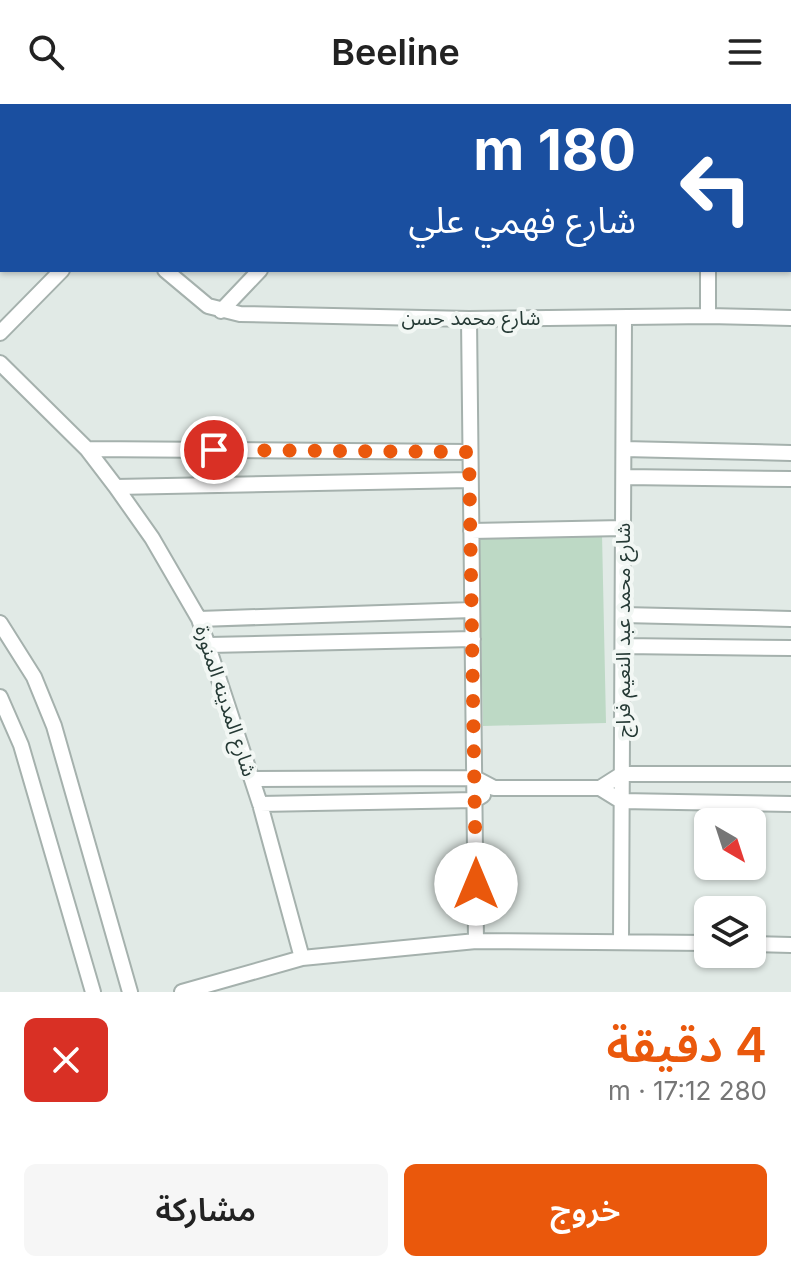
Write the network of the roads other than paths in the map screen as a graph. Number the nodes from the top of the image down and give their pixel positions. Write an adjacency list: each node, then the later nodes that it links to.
1 (60, 272): 10 (street)
2 (167, 272): 5 (street, شارع محمد حسن)
3 (258, 272): 5 (street)
4 (708, 272): 6 (street)
5 (221, 311): 9 (street, شارع محمد حسن)
6 (708, 316): 7 (street, شارع محمد حسن); 8 (street, شارع محمد حسن)
7 (624, 318): 9 (street, شارع محمد حسن); 13 (street, شارع محمد عبد النعيم فراج)
8 (791, 318)
9 (469, 319): 14 (street)
10 (0, 333)
11 (0, 363): 12 (street, شارع المدينه المنورة)
12 (87, 449): 14 (street); 21 (street, شارع المدينه المنورة)
13 (624, 449): 15 (street); 17 (street, شارع محمد عبد النعيم فراج)
14 (469, 452): 20 (street)
15 (771, 452): 16 (street); 18 (street)
16 (791, 453)
17 (624, 477): 18 (street); 22 (street, شارع محمد عبد النعيم فراج)
18 (771, 479): 19 (street)
19 (791, 479)
20 (469, 480): 21 (street); 23 (street)
21 (116, 487): 26 (street, شارع المدينه المنورة)
22 (623, 528): 23 (street); 25 (street, شارع محمد عبد النعيم فراج)
23 (471, 531): 24 (street)
24 (472, 610): 26 (street); 29 (street)
25 (623, 615): 27 (street); 31 (street, شارع محمد عبد النعيم فراج)
26 (199, 619): 30 (street, شارع المدينه المنورة)
27 (791, 619)
28 (0, 623): 51 (street)
29 (473, 639): 30 (street); 36 (street)
30 (209, 645): 37 (street, شارع المدينه المنورة)
31 (623, 646): 32 (street); 34 (street, شارع محمد عبد النعيم فراج)
32 (791, 648)
33 (0, 697): 50 (street)
34 (622, 774): 35 (street); 39 (street); 41 (street, شارع محمد عبد النعيم فراج)
35 (791, 774)
36 (475, 778): 37 (street); 38 (street); 40 (street)
37 (252, 779): 42 (street, شارع المدينه المنورة)
38 (494, 788): 39 (street); 40 (street)
39 (600, 788): 41 (street)
40 (475, 800): 42 (street); 44 (street)
41 (621, 801): 43 (street); 45 (street, شارع محمد عبد النعيم فراج)
42 (260, 804): 49 (street, شارع المدينه المنورة)
43 (791, 804)
44 (476, 941): 45 (street); 49 (street)
45 (621, 941): 46 (street)
46 (694, 943)
47 (766, 944): 48 (street)
48 (791, 945)
49 (302, 958): 52 (street)
50 (93, 992)
51 (130, 992)
52 (182, 992)

